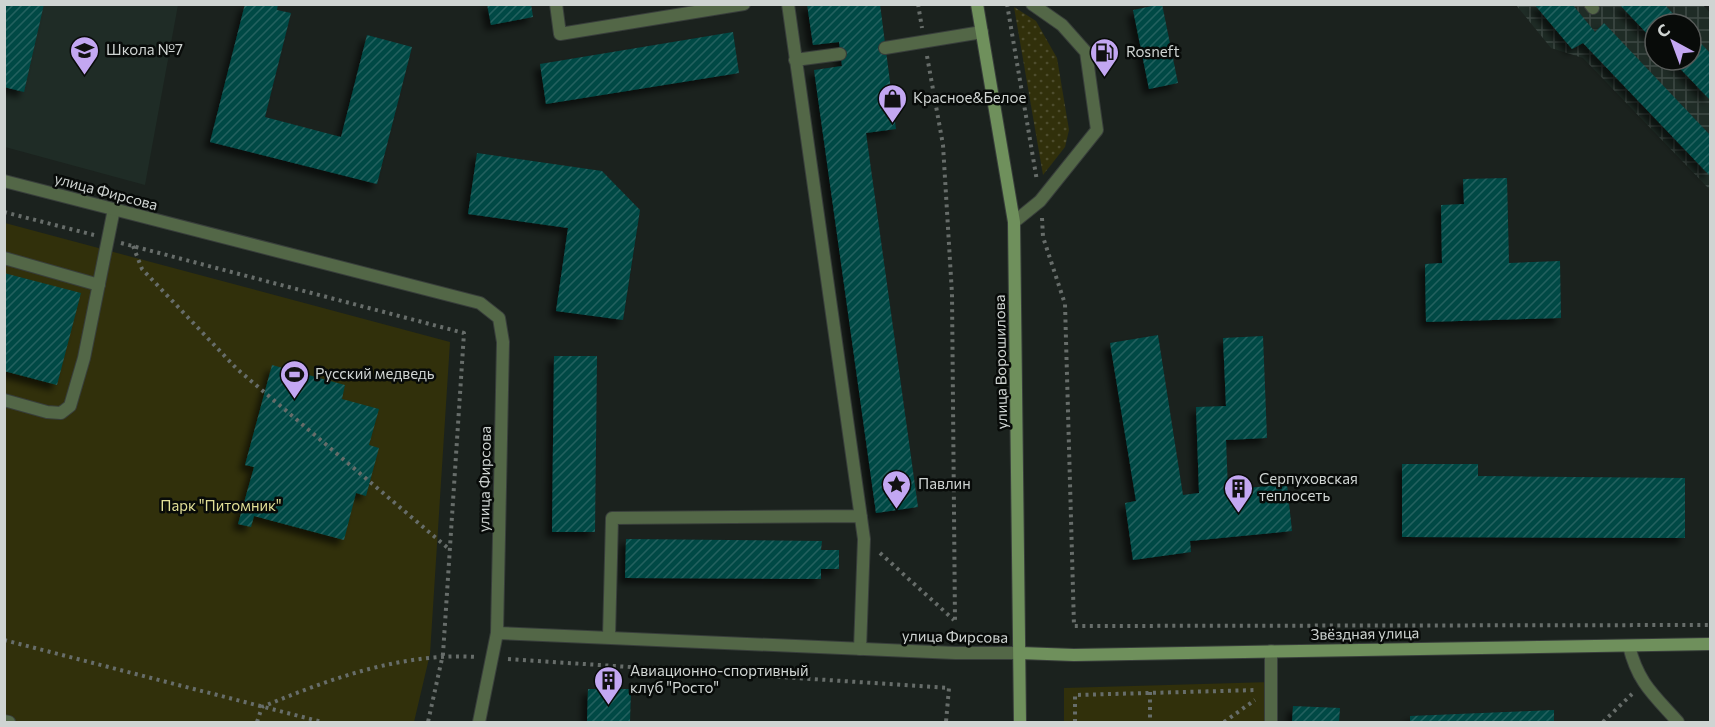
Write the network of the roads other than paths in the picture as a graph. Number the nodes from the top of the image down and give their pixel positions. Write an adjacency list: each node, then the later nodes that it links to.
1 (556, 4): 2 (street)
2 (744, 4)
3 (788, 4): 9 (street)
4 (977, 4): 6 (main road, улица Ворошилова)
5 (1032, 4): 12 (street)
6 (982, 32): 7 (street); 12 (main road, улица Ворошилова)
7 (885, 48)
8 (840, 54): 9 (street)
9 (795, 60): 16 (street)
10 (4, 181): 11 (street, улица Фирсова)
11 (114, 209): 14 (street); 17 (street, улица Фирсова)
12 (1014, 222): 23 (main road, улица Ворошилова)
13 (4, 258): 14 (street)
14 (99, 285): 15 (street)
15 (4, 400)
16 (861, 516): 18 (street); 21 (street)
17 (497, 633): 18 (street, улица Фирсова); 26 (street)
18 (609, 637): 21 (street, улица Фирсова)
19 (1710, 644): 20 (main road, Звёздная улица)
20 (1629, 646): 22 (main road, Звёздная улица); 29 (street)
21 (860, 649): 23 (street, улица Фирсова)
22 (1271, 651): 23 (main road, Звёздная улица); 28 (street)
23 (1020, 653): 27 (main road, улица Ворошилова)
24 (4, 721): 25 (street)
25 (9, 723)
26 (479, 723)
27 (1020, 723)
28 (1271, 723)
29 (1678, 723)

